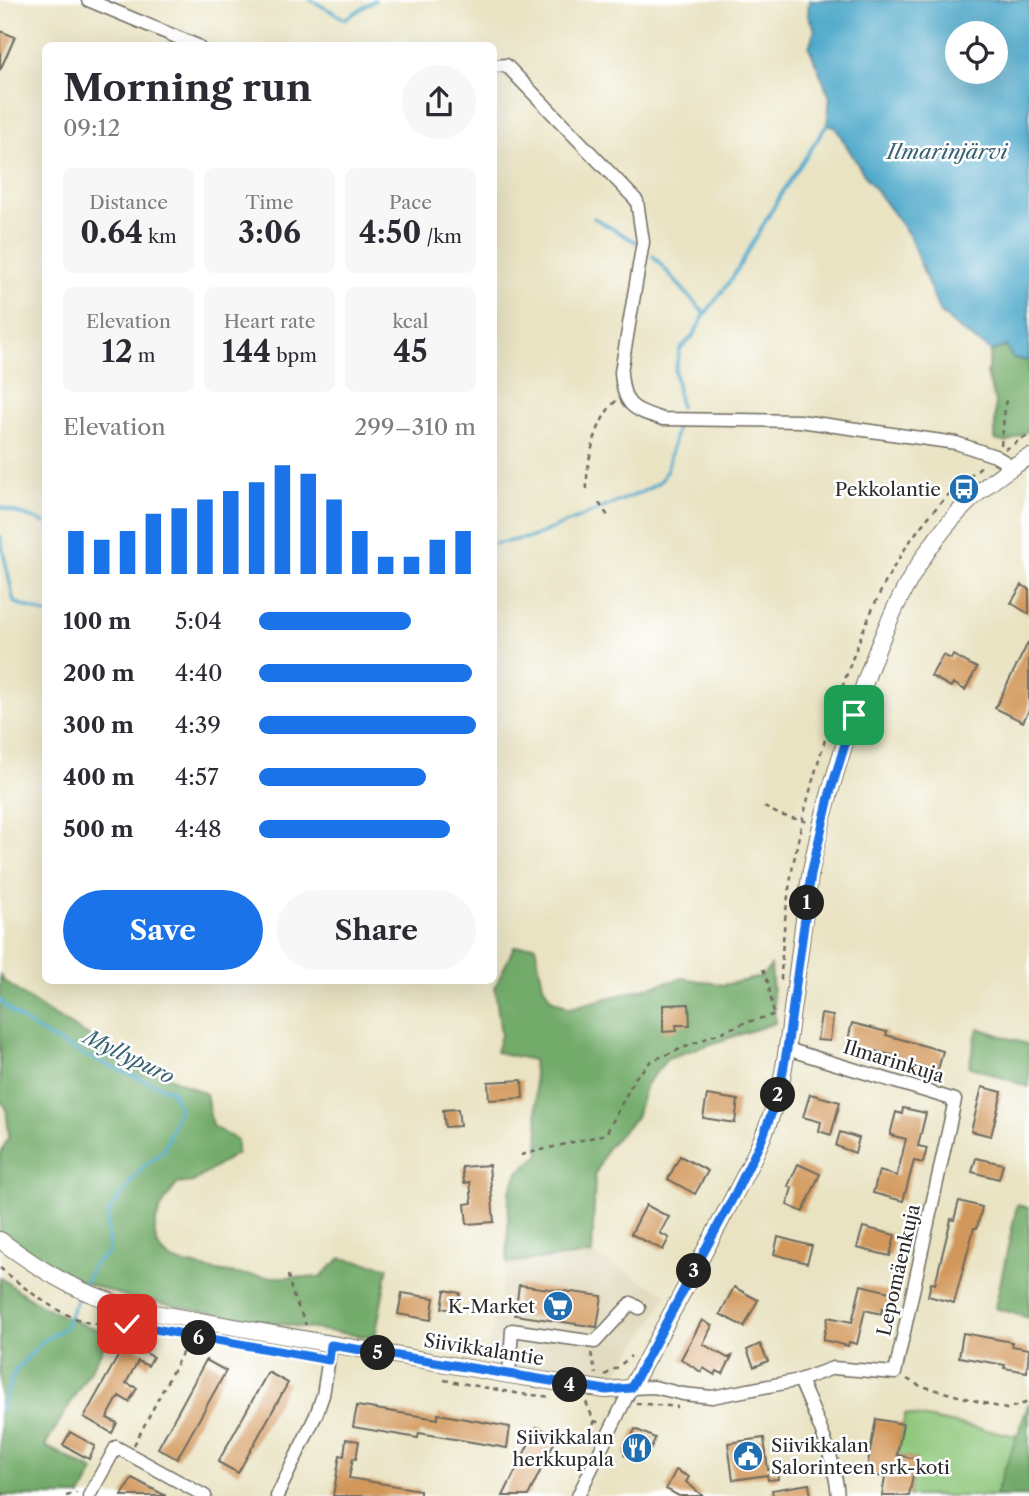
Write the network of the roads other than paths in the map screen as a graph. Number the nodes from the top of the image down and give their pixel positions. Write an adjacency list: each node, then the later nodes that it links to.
1 (88, 0): 2 (street)
2 (188, 42)
3 (497, 66): 5 (street)
4 (1029, 457): 5 (main road)
5 (1012, 466): 6 (main road)
6 (787, 1049): 7 (street, Ilmarinkuja); 14 (main road)
7 (939, 1177): 11 (street, Lepomäenkuja)
8 (0, 1240): 10 (main road, Siivikkalantie)
9 (639, 1308): 12 (street)
10 (330, 1352): 12 (main road, Siivikkalantie); 17 (street)
11 (895, 1373): 13 (street, Siivikkalantie)
12 (509, 1375): 14 (main road, Siivikkalantie)
13 (800, 1380): 14 (street, Siivikkalantie); 19 (street)
14 (631, 1388): 18 (street)
15 (89, 1496): 16 (street)
16 (205, 1496)
17 (277, 1496)
18 (578, 1496)
19 (838, 1496)

